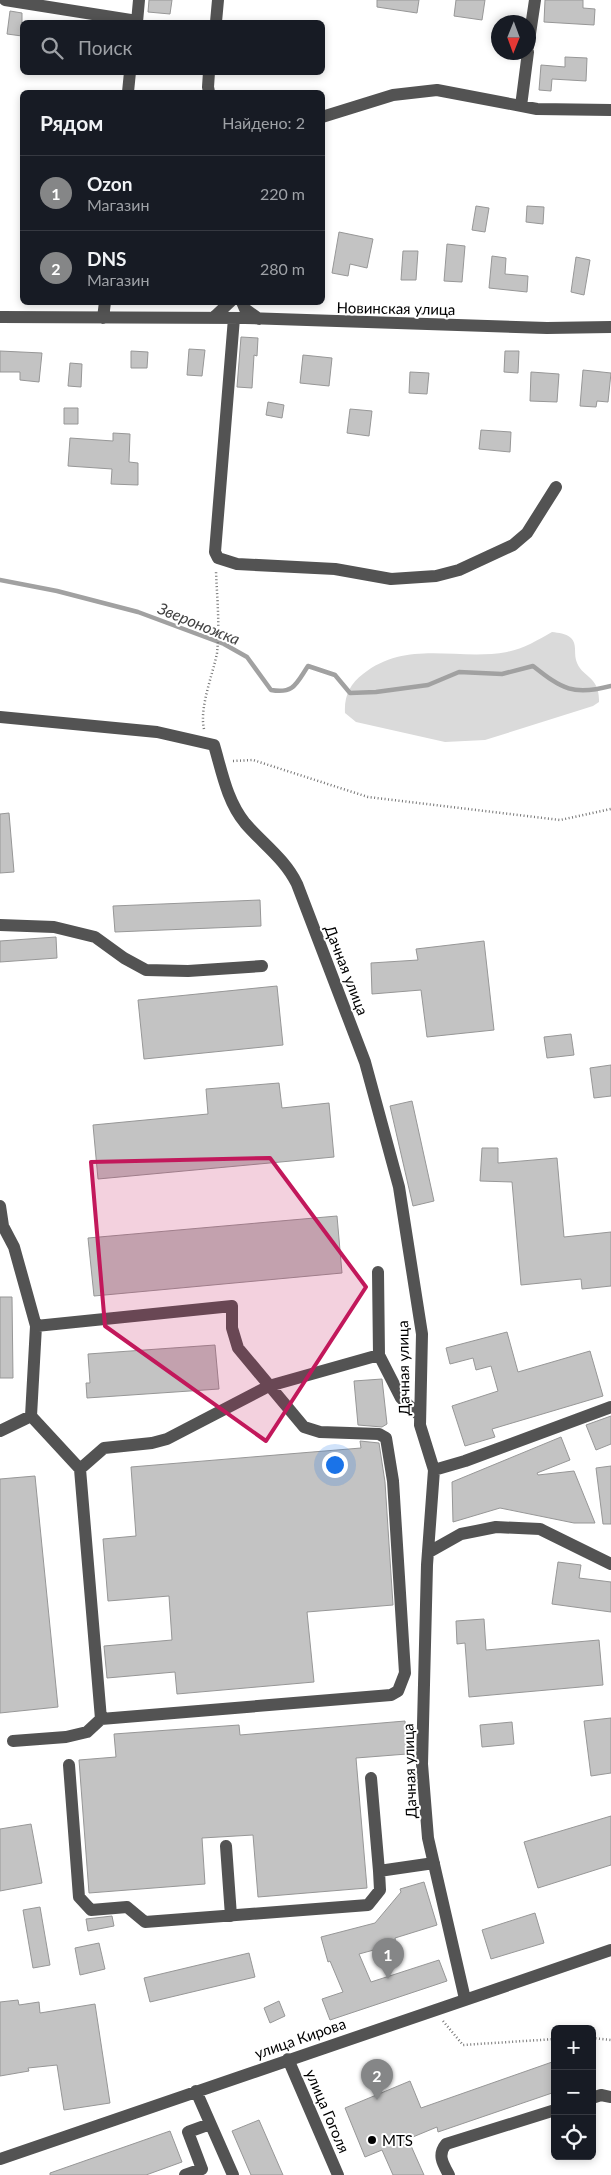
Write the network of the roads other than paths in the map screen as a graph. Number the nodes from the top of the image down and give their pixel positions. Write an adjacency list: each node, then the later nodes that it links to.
1 (5, 0): 6 (street)
2 (139, 0): 7 (street)
3 (218, 0): 8 (street)
4 (535, 0): 5 (street)
5 (533, 15)
6 (125, 20)
7 (137, 20)
8 (216, 20)
9 (527, 60): 14 (street)
10 (130, 75): 12 (street)
11 (209, 75): 13 (street)
12 (128, 90)
13 (209, 90)
14 (521, 106): 15 (street); 16 (street)
15 (611, 110)
16 (325, 116)
17 (105, 305): 21 (street)
18 (227, 305): 22 (street)
19 (243, 305): 24 (street)
20 (0, 317): 21 (street, Новинская улица)
21 (103, 318): 22 (street, Новинская улица)
22 (213, 318): 23 (street, Новинская улица)
23 (234, 318): 24 (street, Новинская улица); 26 (street)
24 (259, 319): 25 (street, Новинская улица)
25 (611, 327)
26 (556, 488)
27 (0, 716): 37 (street, Дачная улица)
28 (0, 925): 29 (street)
29 (262, 966)
30 (0, 1206): 32 (street)
31 (378, 1272): 33 (street)
32 (36, 1326): 34 (street); 36 (street)
33 (380, 1355): 34 (street); 37 (street)
34 (269, 1386): 39 (street); 43 (street)
35 (611, 1407): 40 (street)
36 (31, 1416): 38 (street); 39 (street)
37 (420, 1416): 40 (street, Дачная улица)
38 (0, 1431)
39 (80, 1469): 43 (street)
40 (434, 1470): 41 (street, Дачная улица)
41 (429, 1552): 42 (street); 48 (street, Дачная улица)
42 (611, 1564)
43 (101, 1719): 44 (street)
44 (13, 1741)
45 (69, 1765): 50 (street)
46 (371, 1778): 49 (street)
47 (226, 1846): 50 (street)
48 (434, 1863): 49 (street); 52 (street, Дачная улица)
49 (379, 1871): 50 (street)
50 (232, 1916)
51 (611, 1950): 52 (street, улица Кирова)
52 (465, 2000): 53 (street, улица Кирова)
53 (288, 2059): 54 (street, улица Кирова); 62 (street, улица Гоголя)
54 (196, 2091): 58 (street); 59 (street, улица Кирова)
55 (596, 2097): 56 (street)
56 (611, 2097)
57 (551, 2111): 63 (street)
58 (210, 2124): 60 (street); 61 (street)
59 (0, 2160)
60 (185, 2175)
61 (233, 2175)
62 (338, 2175)
63 (449, 2175)

